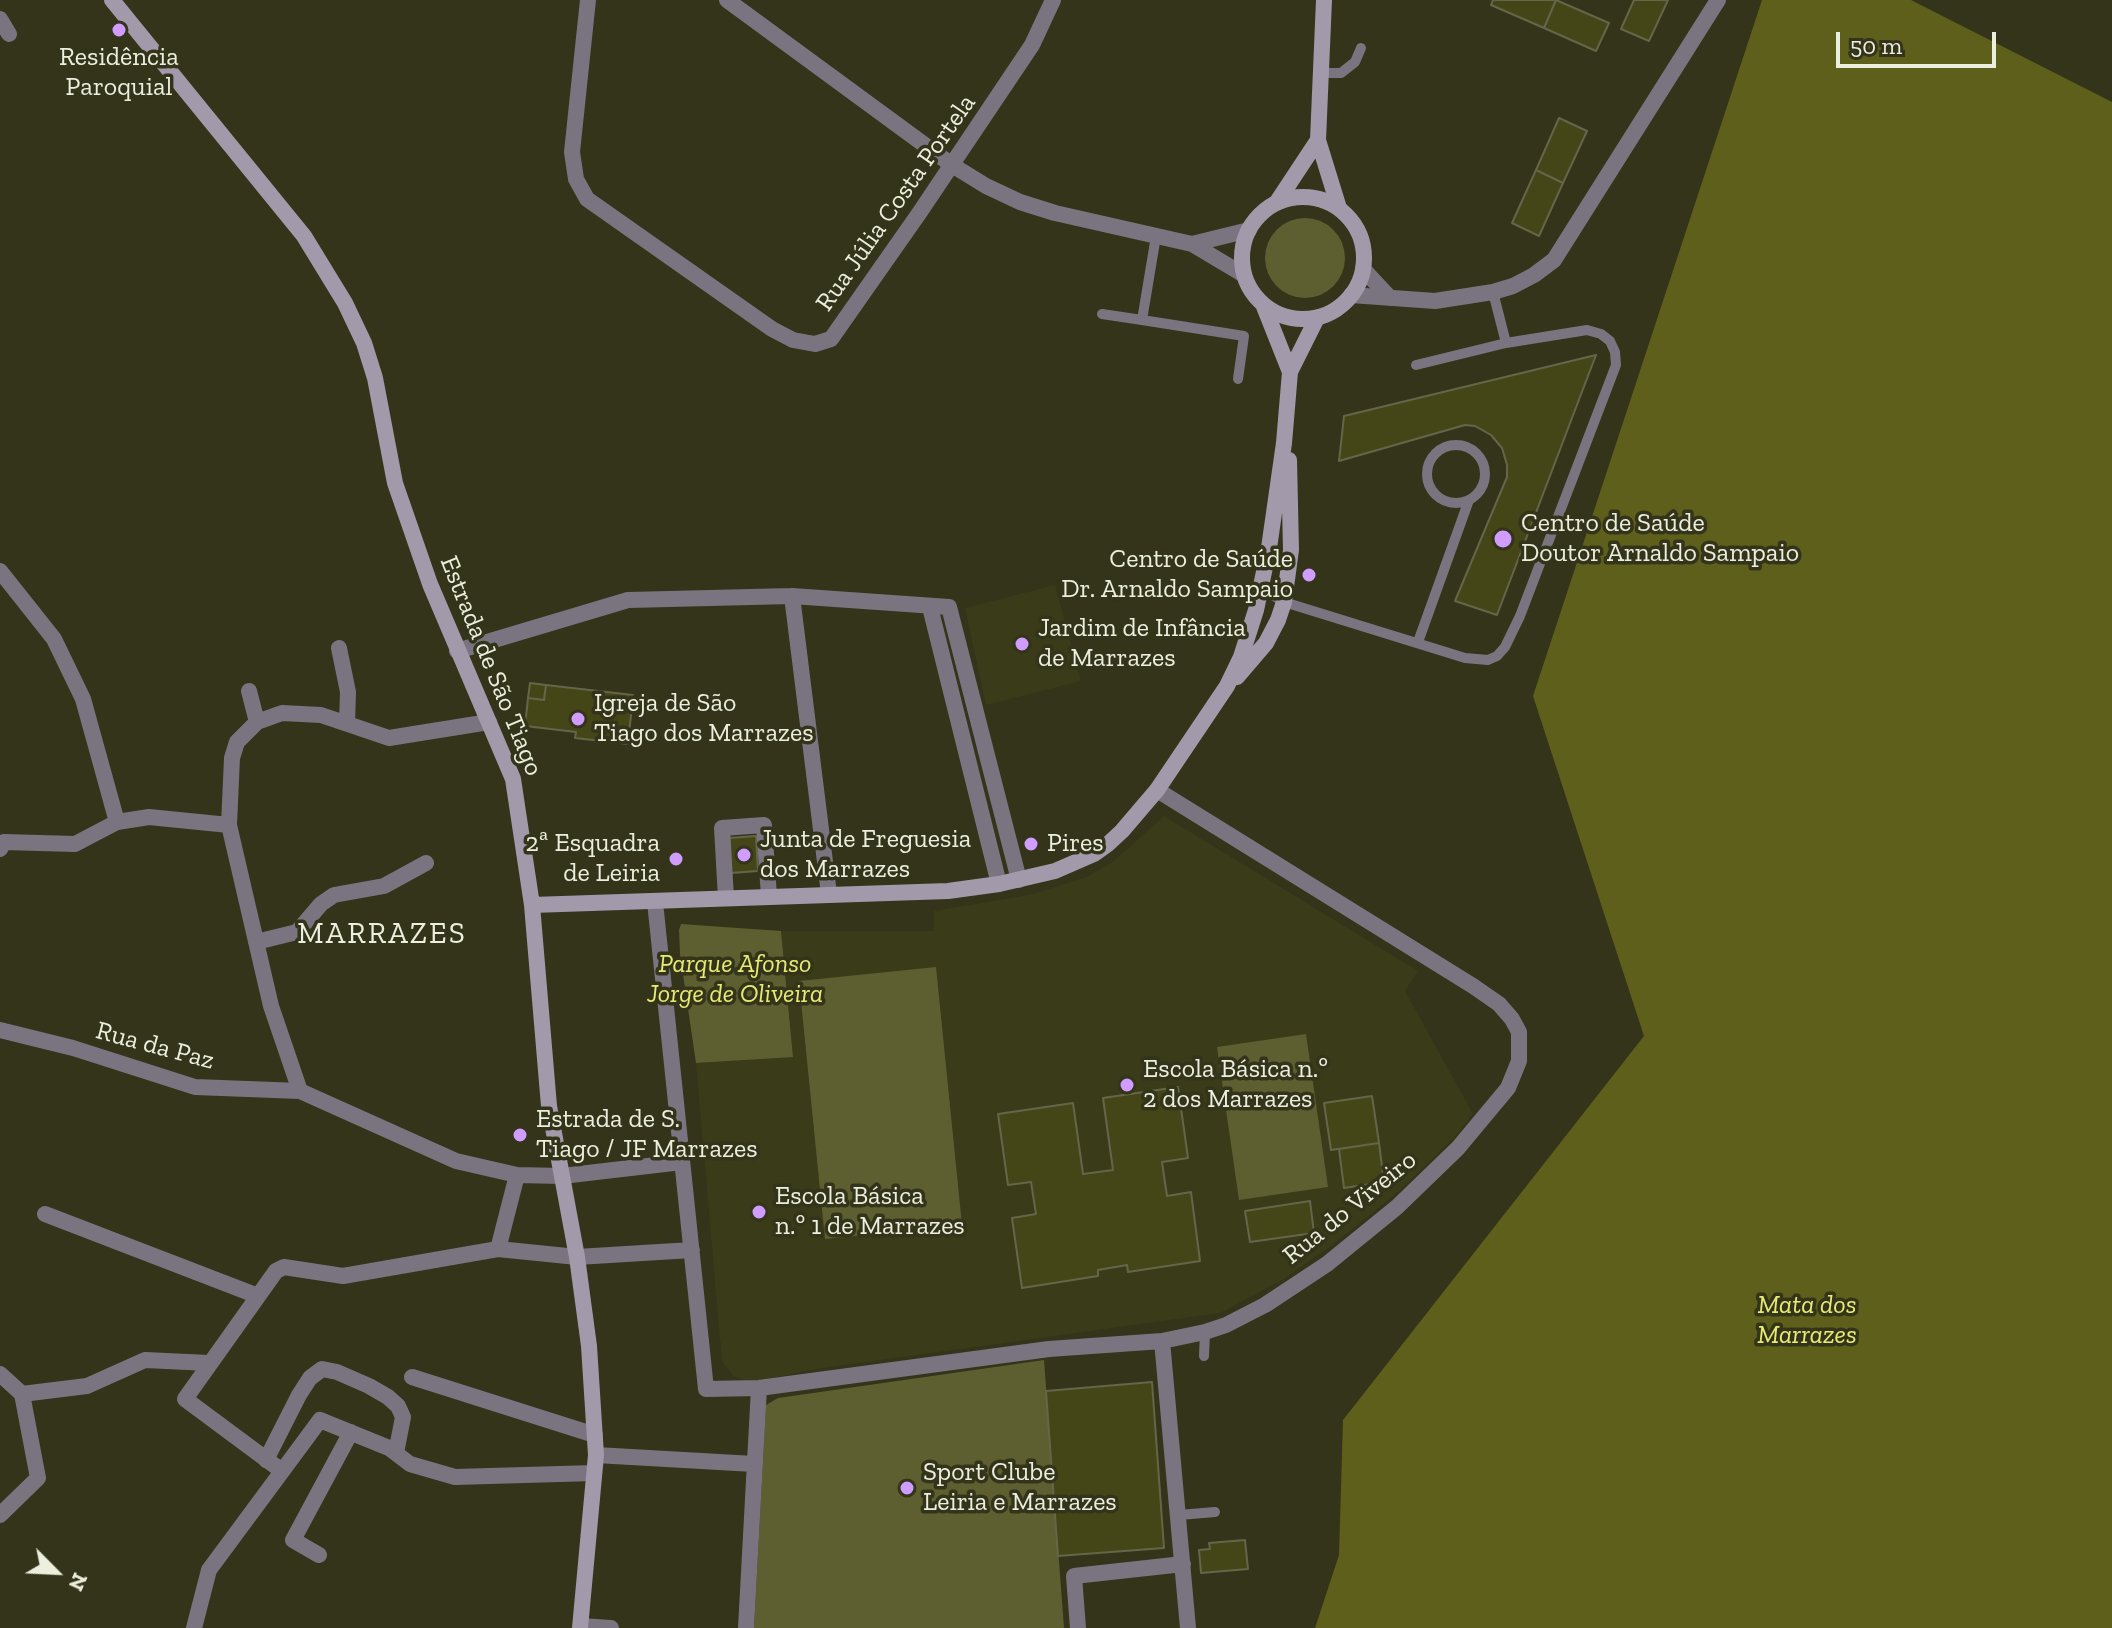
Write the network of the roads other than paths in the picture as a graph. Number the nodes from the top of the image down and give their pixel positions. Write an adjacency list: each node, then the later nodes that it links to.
1 (112, 0): 40 (main road, Estrada de São Tiago)
2 (588, 0): 12 (street, Rua Júlia Costa Portela)
3 (727, 0): 12 (street)
4 (1053, 0): 12 (street, Rua Júlia Costa Portela)
5 (1324, 0): 10 (main road)
6 (1718, 0): 20 (street)
7 (0, 19): 8 (street)
8 (9, 34)
9 (1361, 48): 10 (lane)
10 (1321, 73): 11 (main road)
11 (1318, 140): 13 (main road); 14 (main road)
12 (952, 165): 16 (street)
13 (1277, 202): 14 (main road); 15 (main road)
14 (1339, 208): 18 (main road)
15 (1249, 230): 17 (street); 19 (main road)
16 (1156, 236): 17 (street); 26 (lane)
17 (1192, 244): 19 (street)
18 (1363, 269): 21 (main road); 22 (street)
19 (1244, 275): 23 (main road)
20 (1493, 292): 22 (street); 27 (lane)
21 (1351, 295): 22 (street); 25 (main road)
22 (1390, 298)
23 (1263, 304): 25 (main road); 29 (main road)
24 (1102, 314): 26 (lane)
25 (1317, 318): 29 (main road)
26 (1142, 320): 30 (lane)
27 (1506, 343): 28 (lane); 38 (lane)
28 (1416, 365)
29 (1290, 372): 31 (main road)
30 (1238, 379)
31 (1284, 443): 34 (main road); 36 (main road)
32 (1469, 500): 32 (lane); 38 (lane)
33 (0, 571): 47 (street)
34 (1261, 589): 36 (lane); 41 (main road)
35 (792, 596): 37 (street); 40 (street); 53 (street)
36 (1284, 602): 38 (lane); 41 (main road)
37 (930, 607): 51 (street); 52 (street)
38 (1418, 642)
39 (339, 648): 45 (street)
40 (457, 651): 44 (main road, Estrada de São Tiago)
41 (1227, 686): 46 (main road)
42 (249, 691): 43 (street)
43 (257, 722): 45 (street); 48 (street)
44 (489, 722): 45 (street); 57 (main road, Estrada de São Tiago)
45 (347, 723)
46 (1157, 790): 51 (main road); 69 (street, Rua do Viveiro)
47 (117, 822): 48 (street); 49 (street)
48 (229, 825): 58 (street)
49 (1, 842)
50 (426, 863): 58 (street)
51 (1019, 880): 52 (main road)
52 (999, 884): 53 (main road)
53 (829, 894): 54 (main road)
54 (769, 896): 55 (main road); 55 (street)
55 (726, 898): 56 (main road)
56 (655, 902): 57 (main road); 61 (street)
57 (532, 905): 63 (main road, Estrada de São Tiago)
58 (256, 942): 60 (street)
59 (0, 1030): 60 (street, Rua da Paz)
60 (300, 1091): 62 (street)
61 (682, 1162): 63 (street); 66 (street)
62 (517, 1175): 63 (street); 65 (street)
63 (562, 1176): 67 (main road, Estrada de São Tiago)
64 (45, 1214): 68 (street)
65 (498, 1249): 67 (street); 68 (street)
66 (692, 1250): 67 (street); 75 (street, Rua do Viveiro)
67 (577, 1257): 78 (main road, Estrada de São Tiago)
68 (258, 1296): 72 (street)
69 (1205, 1332): 70 (street, Rua do Viveiro); 71 (lane)
70 (1162, 1341): 75 (street, Rua do Viveiro); 87 (street)
71 (1204, 1356)
72 (209, 1363): 76 (street); 81 (street)
73 (0, 1374): 76 (street)
74 (412, 1377): 78 (street)
75 (759, 1388): 82 (street)
76 (22, 1394): 86 (street)
77 (351, 1432): 79 (street); 83 (street); 88 (street)
78 (595, 1435): 80 (main road, Estrada de São Tiago)
79 (396, 1453): 81 (street); 84 (street)
80 (596, 1455): 82 (street); 84 (main road, Estrada de São Tiago)
81 (266, 1460): 83 (street)
82 (754, 1464): 93 (street)
83 (282, 1471): 91 (street)
84 (594, 1473): 90 (main road, Estrada de São Tiago)
85 (1215, 1512): 87 (lane)
86 (0, 1515)
87 (1179, 1515): 89 (street)
88 (319, 1555)
89 (1183, 1564): 94 (street); 95 (street)
90 (580, 1627): 92 (street)
91 (194, 1628)
92 (611, 1628)
93 (746, 1628)
94 (1078, 1628)
95 (1188, 1628)

